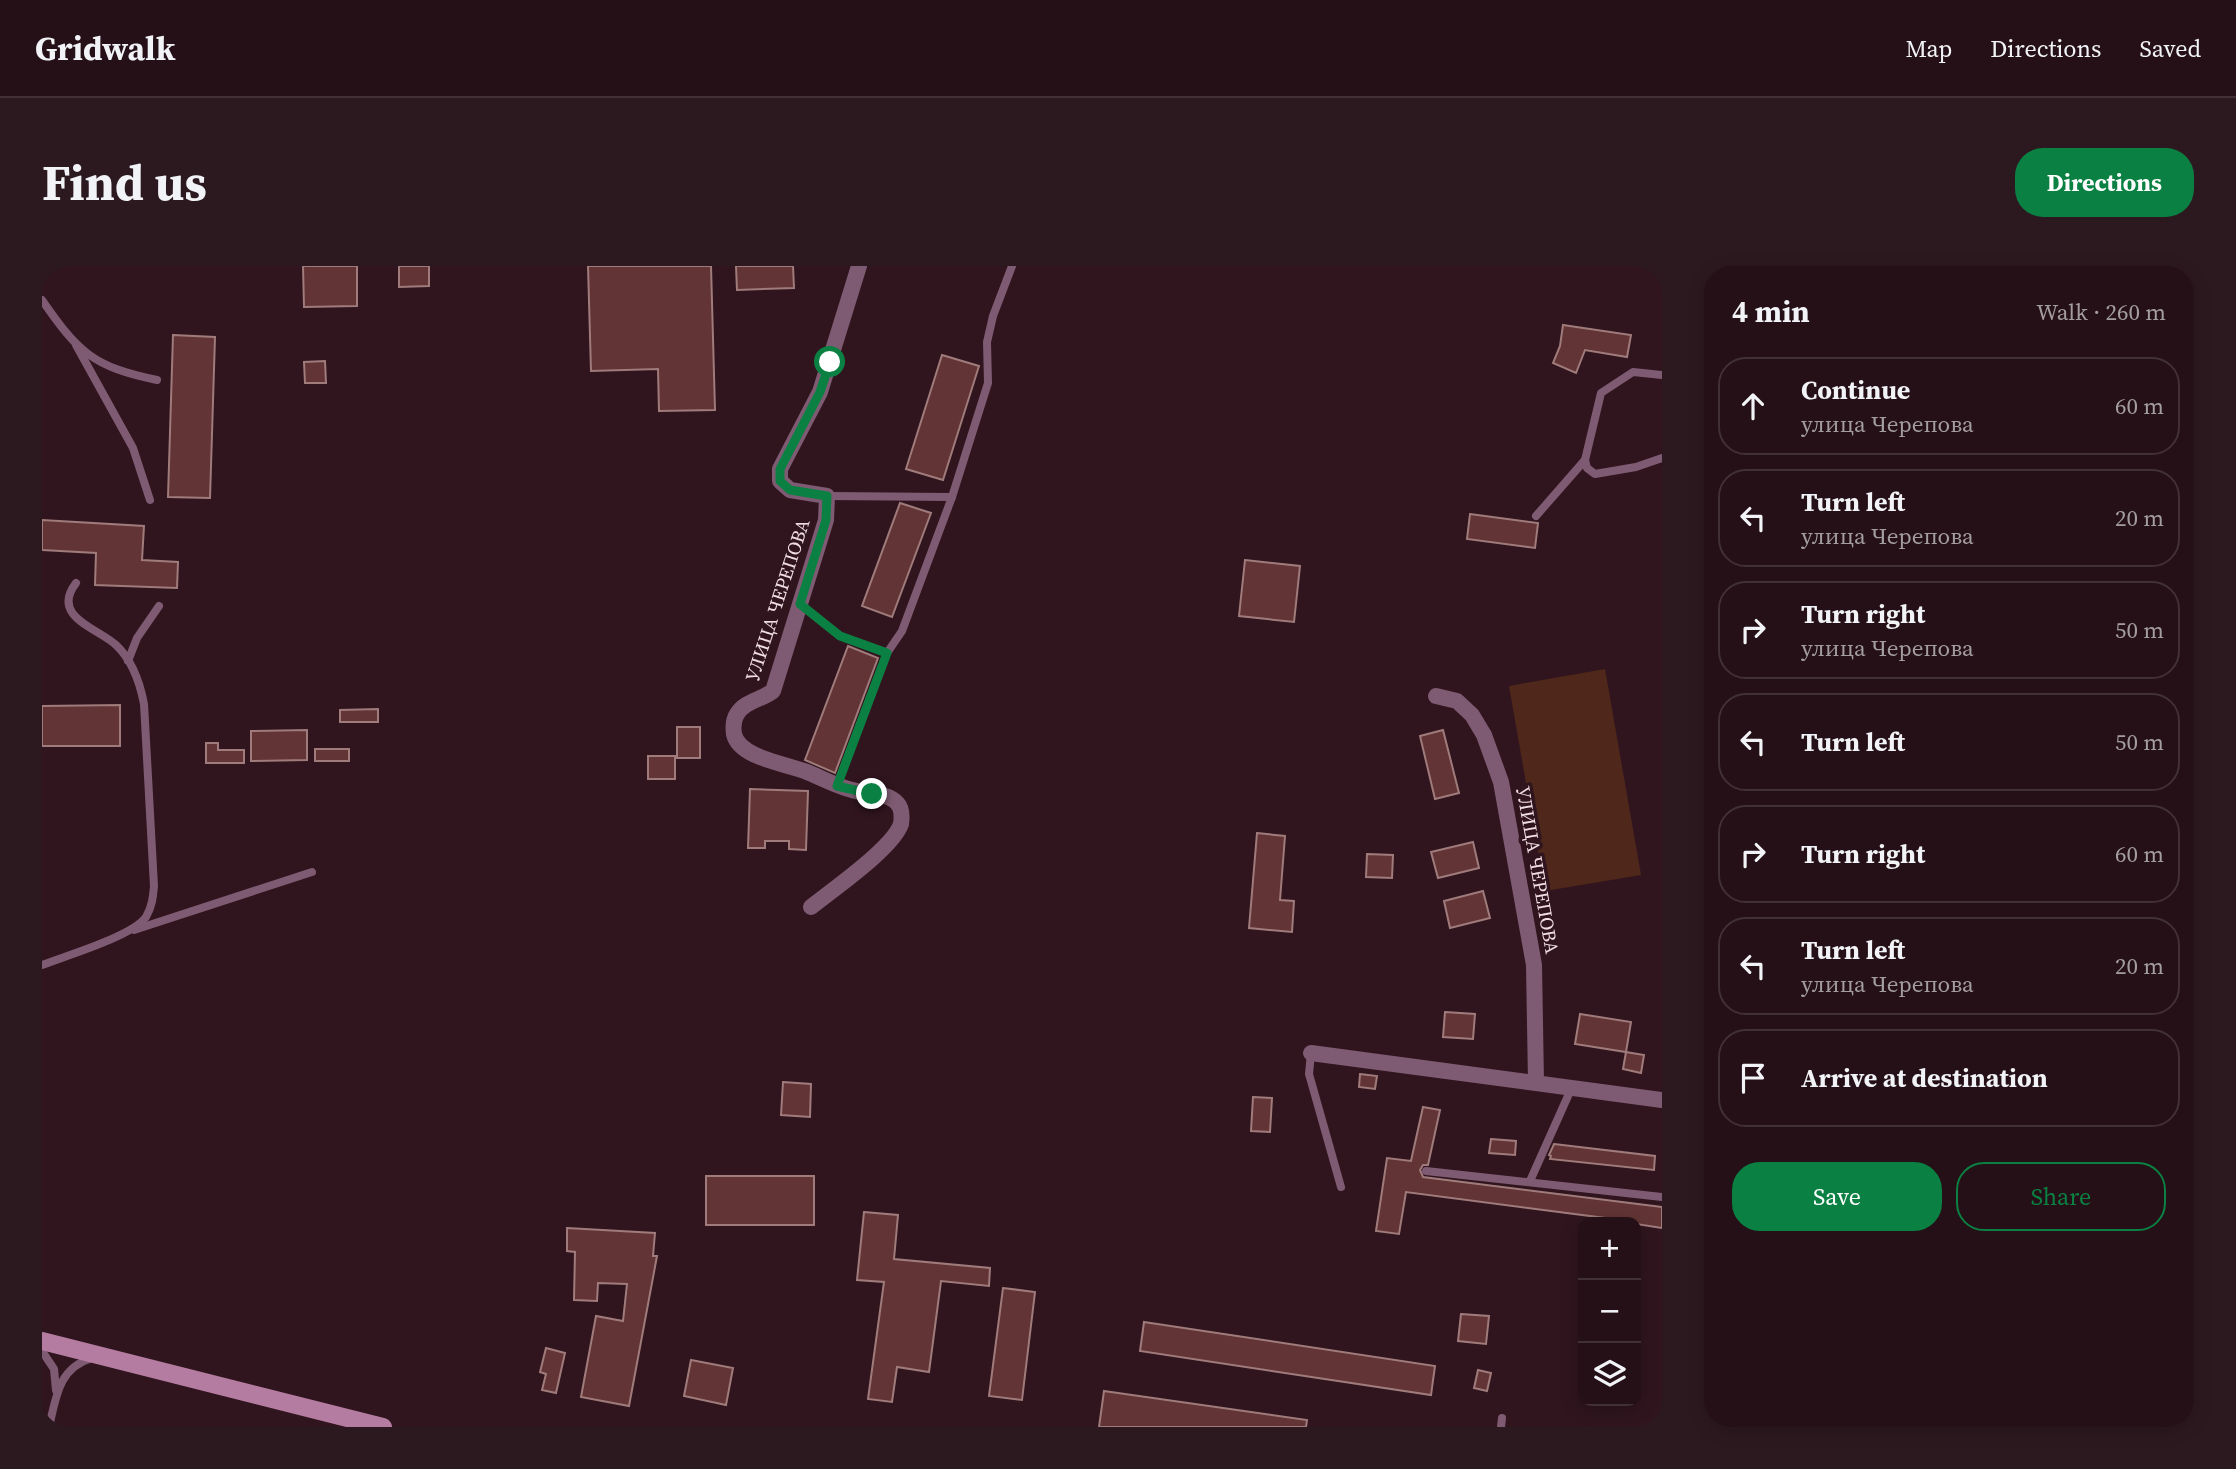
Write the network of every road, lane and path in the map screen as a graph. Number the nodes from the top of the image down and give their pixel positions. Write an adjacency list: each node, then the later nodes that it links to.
1 (859, 266): 9 (street, УЛИЦА ЧЕРЕПОВА)
2 (1012, 266): 10 (lane)
3 (42, 300): 4 (lane)
4 (76, 345): 6 (lane); 11 (lane)
5 (1662, 374): 8 (lane)
6 (157, 380)
7 (1662, 458): 8 (lane)
8 (1586, 460): 12 (lane)
9 (827, 496): 10 (lane); 14 (street, УЛИЦА ЧЕРЕПОВА)
10 (952, 497): 16 (lane)
11 (150, 500)
12 (1536, 516)
13 (76, 583): 17 (lane)
14 (800, 604): 16 (lane); 19 (street, УЛИЦА ЧЕРЕПОВА)
15 (159, 606): 17 (lane)
16 (887, 653): 19 (lane)
17 (128, 661): 22 (lane)
18 (1436, 696): 25 (street, УЛИЦА ЧЕРЕПОВА)
19 (837, 786): 21 (street, УЛИЦА ЧЕРЕПОВА)
20 (312, 872): 22 (lane)
21 (811, 907)
22 (128, 932): 23 (lane)
23 (42, 965)
24 (1311, 1053): 25 (street); 30 (lane)
25 (1536, 1082): 26 (street)
26 (1572, 1087): 27 (street); 29 (lane)
27 (1662, 1100)
28 (1426, 1171): 29 (lane)
29 (1530, 1181): 31 (lane)
30 (1341, 1187)
31 (1662, 1197)
32 (42, 1340): 34 (street)
33 (42, 1351): 35 (lane)
34 (102, 1356): 35 (lane); 37 (street)
35 (57, 1391): 36 (lane)
36 (49, 1427)
37 (383, 1427)

